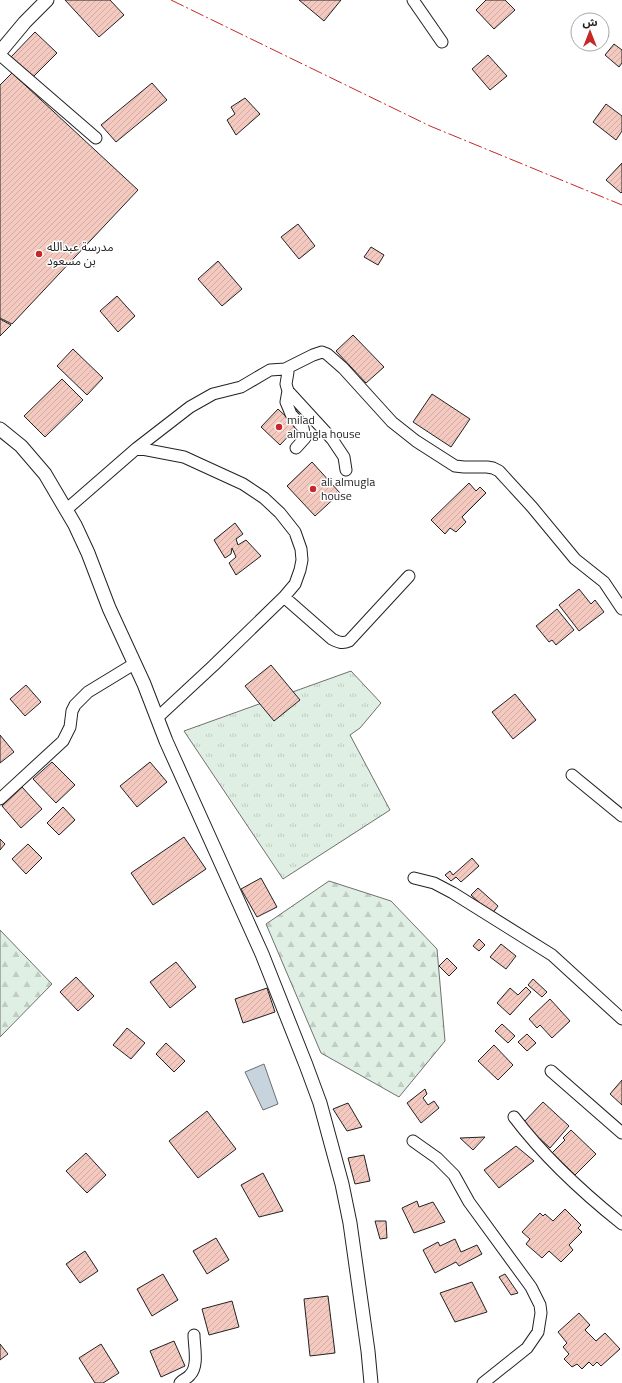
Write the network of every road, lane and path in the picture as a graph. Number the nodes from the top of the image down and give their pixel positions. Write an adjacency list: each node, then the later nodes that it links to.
1 (48, 0): 4 (street)
2 (413, 0): 3 (street)
3 (442, 42)
4 (0, 53): 5 (street)
5 (96, 138)
6 (285, 368): 7 (street); 9 (street); 15 (street)
7 (288, 391): 10 (street); 11 (street)
8 (0, 429): 12 (street)
9 (136, 448): 12 (street); 14 (street)
10 (296, 448)
11 (346, 470)
12 (67, 509): 16 (street)
13 (409, 576): 14 (street)
14 (284, 597): 17 (street)
15 (622, 609)
16 (134, 664): 17 (street); 19 (street)
17 (157, 718): 30 (street)
18 (572, 775): 20 (street)
19 (0, 799)
20 (622, 816)
21 (414, 878): 22 (street)
22 (622, 1019)
23 (551, 1070): 25 (street)
24 (514, 1117): 27 (street)
25 (622, 1134)
26 (413, 1141): 31 (street)
27 (622, 1224)
28 (194, 1335): 29 (street)
29 (180, 1383)
30 (371, 1383)
31 (483, 1383)

